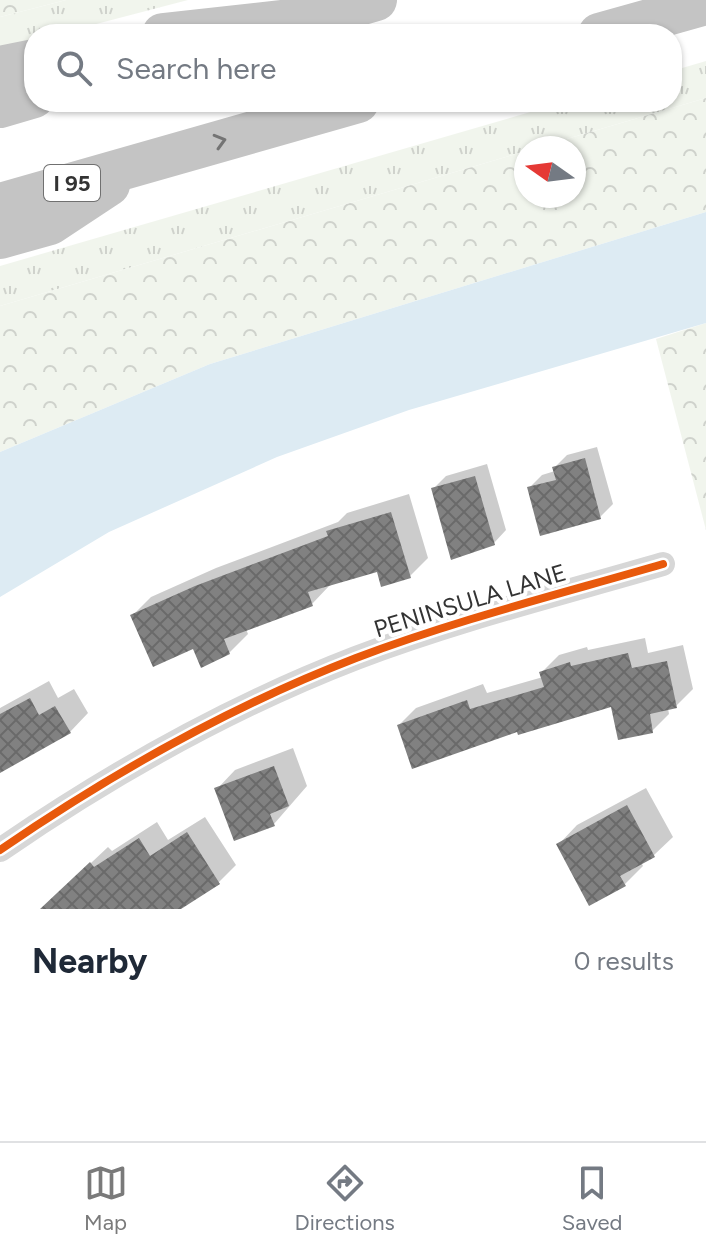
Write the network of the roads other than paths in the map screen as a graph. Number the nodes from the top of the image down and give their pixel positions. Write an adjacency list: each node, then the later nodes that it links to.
1 (376, 0): 3 (highway)
2 (706, 4): 6 (highway)
3 (318, 17): 4 (highway); 5 (highway)
4 (254, 24)
5 (293, 24)
6 (635, 24)
7 (24, 62): 8 (highway)
8 (0, 67)
9 (24, 100): 10 (highway)
10 (0, 107)
11 (322, 112): 12 (highway, I 95, one-way to 11)
12 (145, 162): 13 (highway, I 95); 14 (highway)
13 (0, 204)
14 (0, 238)
15 (663, 564): 16 (street, PENINSULA LANE)
16 (0, 850)

